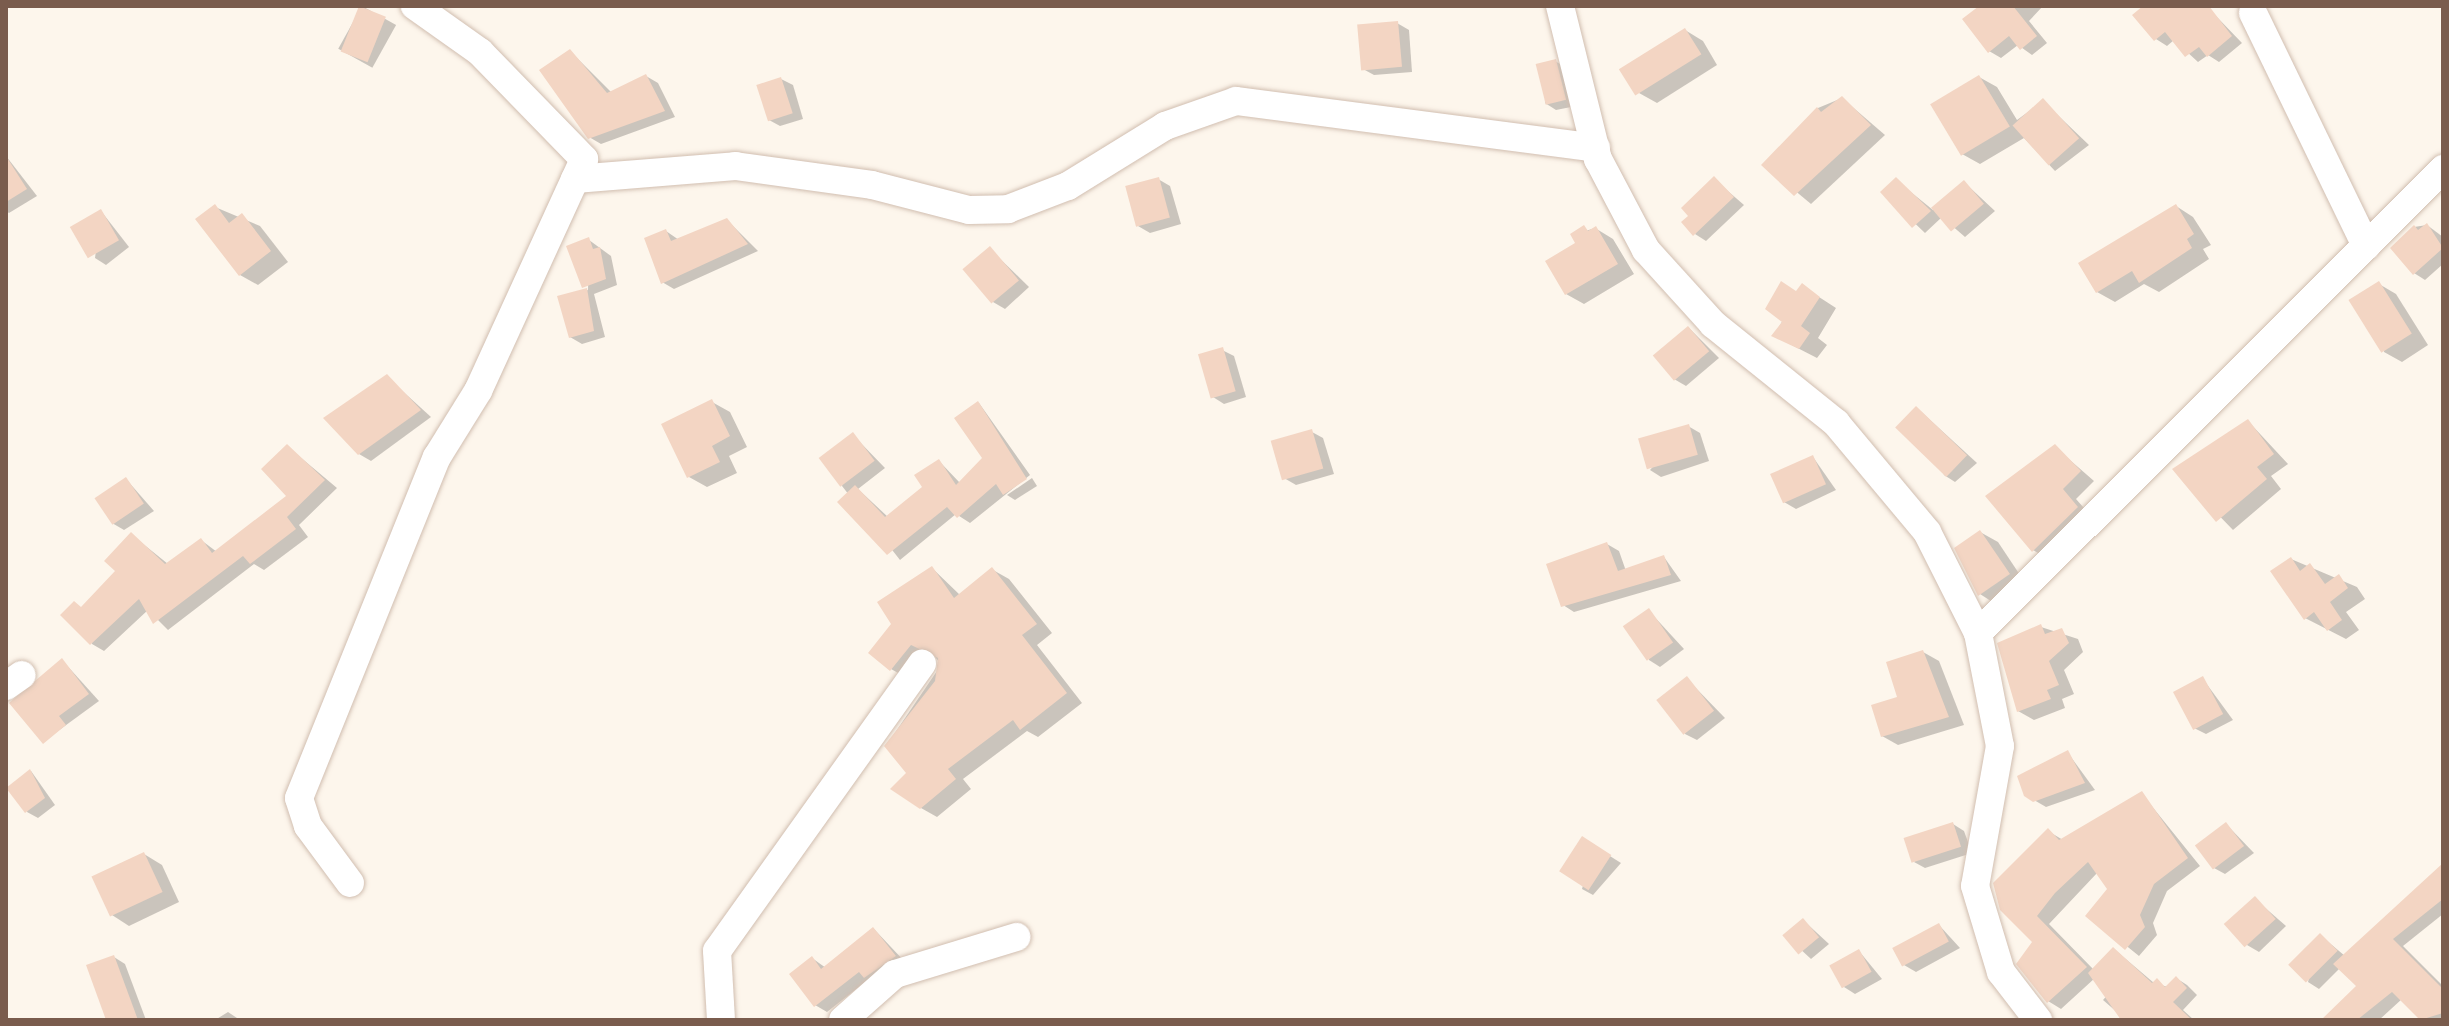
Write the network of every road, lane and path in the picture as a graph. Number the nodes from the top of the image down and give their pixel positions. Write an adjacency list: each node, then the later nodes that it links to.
1 (415, 6): 6 (street)
2 (1560, 6): 4 (street)
3 (2257, 8): 7 (street)
4 (1596, 148): 6 (street); 8 (street)
5 (2443, 169): 7 (street)
6 (575, 179): 10 (street)
7 (2366, 246): 8 (street)
8 (1978, 633): 14 (street)
9 (922, 664): 12 (street)
10 (350, 883)
11 (1016, 937): 13 (street)
12 (721, 1020)
13 (843, 1020)
14 (2038, 1020)

